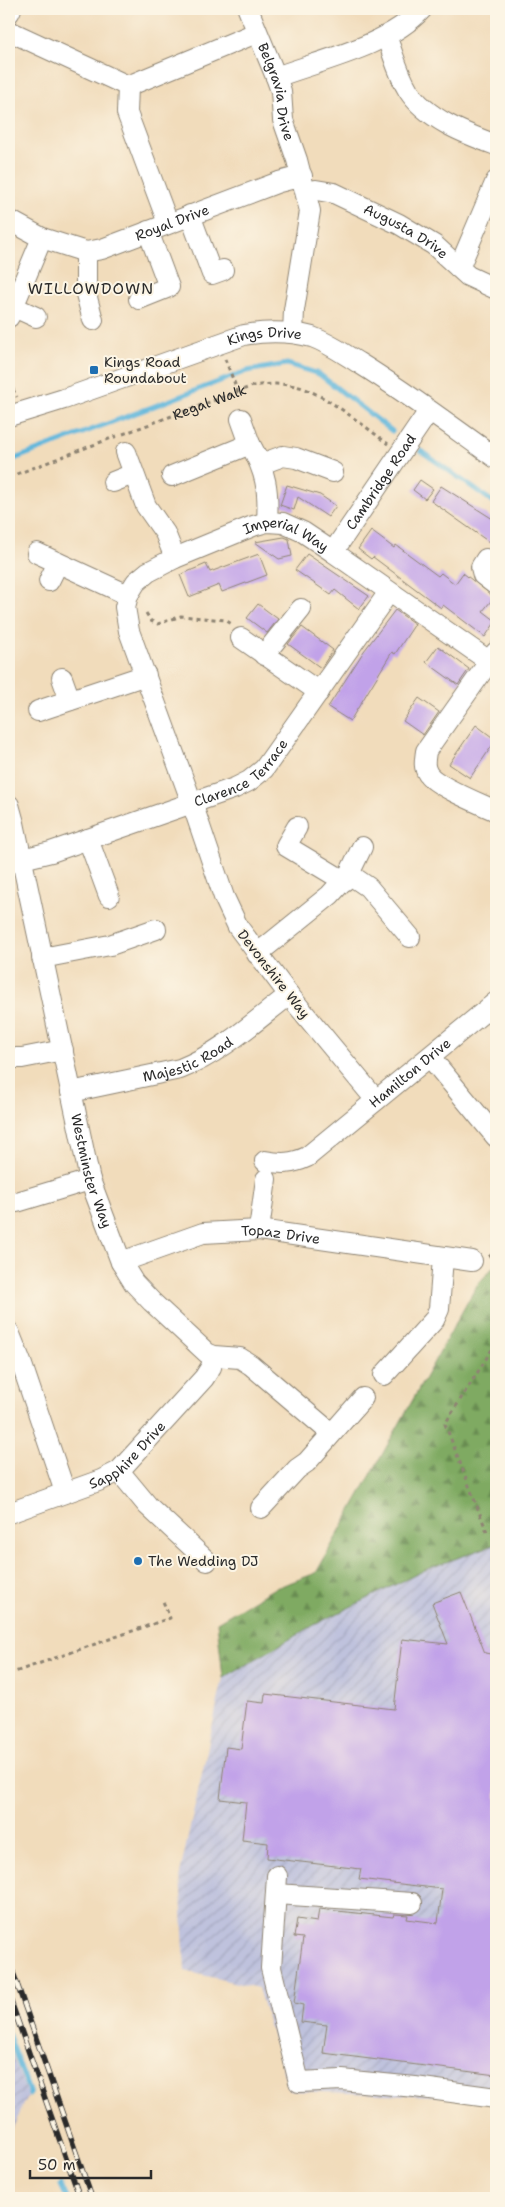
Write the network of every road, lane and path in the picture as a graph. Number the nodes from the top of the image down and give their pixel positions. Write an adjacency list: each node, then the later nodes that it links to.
1 (11, 9): 4 (street)
2 (248, 9): 6 (street, Belgravia Drive)
3 (422, 9): 7 (street)
4 (9, 13)
5 (9, 31): 9 (street)
6 (256, 33): 8 (street, Belgravia Drive); 9 (street)
7 (386, 36): 8 (street); 10 (street)
8 (276, 77): 12 (street, Belgravia Drive)
9 (128, 86): 15 (street)
10 (496, 145)
11 (496, 181): 19 (street)
12 (304, 184): 13 (street, Royal Drive); 19 (street, Augusta Drive); 26 (street, Belgravia Drive)
13 (190, 215): 15 (street, Royal Drive); 20 (street)
14 (9, 220): 17 (street)
15 (168, 223): 16 (street, Royal Drive)
16 (148, 231): 18 (street, Royal Drive); 22 (street)
17 (42, 238): 18 (street); 23 (street)
18 (86, 252): 25 (street)
19 (459, 268): 21 (street, Augusta Drive)
20 (223, 270)
21 (496, 288)
22 (139, 299)
23 (11, 312): 24 (street)
24 (36, 317)
25 (93, 320)
26 (293, 333): 30 (street, Kings Drive); 31 (street, Kings Drive)
27 (228, 367): 29 (path)
28 (9, 382): 30 (path)
29 (238, 392): 35 (path, Regal Walk); 41 (path, Regal Walk)
30 (13, 408)
31 (430, 411): 35 (street, Cambridge Road); 36 (street, Kings Drive)
32 (241, 419): 33 (street, Regal Walk)
33 (250, 444): 37 (street, Regal Walk); 40 (street)
34 (126, 452): 39 (street)
35 (400, 453): 44 (street, Cambridge Road)
36 (496, 458)
37 (261, 464): 38 (street); 43 (street, Regal Walk)
38 (333, 472)
39 (133, 474): 42 (street); 46 (street)
40 (172, 476)
41 (9, 477)
42 (113, 482)
43 (267, 522): 44 (street, Imperial Way); 46 (street, Imperial Way)
44 (333, 552): 51 (street, Imperial Way)
45 (36, 553): 48 (street)
46 (175, 558): 52 (street, Imperial Way)
47 (486, 559): 50 (street)
48 (58, 563): 49 (street); 52 (street)
49 (49, 581)
50 (496, 585)
51 (389, 592): 56 (street, Imperial Way); 59 (street, Clarence Terrace)
52 (128, 595): 54 (path); 57 (street)
53 (301, 609): 55 (street)
54 (241, 638): 55 (street)
55 (264, 655): 59 (street)
56 (494, 660): 64 (street)
57 (146, 675): 60 (street); 62 (street)
58 (62, 678): 60 (street)
59 (319, 692): 62 (street, Clarence Terrace)
60 (70, 700): 61 (street)
61 (38, 711)
62 (192, 803): 66 (street, Clarence Terrace); 73 (street, Devonshire Way)
63 (9, 805): 68 (street, Westminster Way)
64 (496, 811)
65 (297, 827): 69 (street)
66 (88, 839): 68 (street, Clarence Terrace); 70 (street)
67 (362, 848): 69 (street)
68 (22, 859): 74 (street, Westminster Way)
69 (347, 877): 72 (street); 73 (street)
70 (109, 896)
71 (156, 929): 74 (street)
72 (410, 936)
73 (257, 954): 75 (street, Devonshire Way)
74 (42, 958): 77 (street, Westminster Way)
75 (289, 995): 80 (street, Majestic Road); 81 (street, Devonshire Way)
76 (496, 1002): 78 (street, Hamilton Drive)
77 (63, 1050): 79 (street); 80 (street, Westminster Way)
78 (430, 1057): 81 (street, Hamilton Drive); 82 (street)
79 (9, 1058)
80 (71, 1092): 83 (street, Westminster Way)
81 (376, 1100): 85 (street, Hamilton Drive)
82 (496, 1137)
83 (90, 1180): 84 (street); 88 (street, Westminster Way)
84 (9, 1202)
85 (259, 1230): 86 (street, Topaz Drive); 88 (street, Topaz Drive)
86 (443, 1258): 87 (street, Topaz Drive); 92 (street)
87 (472, 1261)
88 (121, 1262): 91 (street, Westminster Way)
89 (9, 1332): 96 (street)
90 (496, 1343): 99 (path)
91 (214, 1356): 94 (street); 95 (street, Sapphire Drive)
92 (384, 1375)
93 (357, 1404): 94 (street)
94 (331, 1434): 97 (street)
95 (119, 1471): 96 (street, Sapphire Drive); 100 (street)
96 (65, 1492): 98 (street, Sapphire Drive)
97 (261, 1508)
98 (9, 1513)
99 (487, 1532)
100 (206, 1562)
101 (162, 1598): 102 (path)
102 (9, 1674)
103 (412, 1903): 104 (street)
104 (496, 2098)

